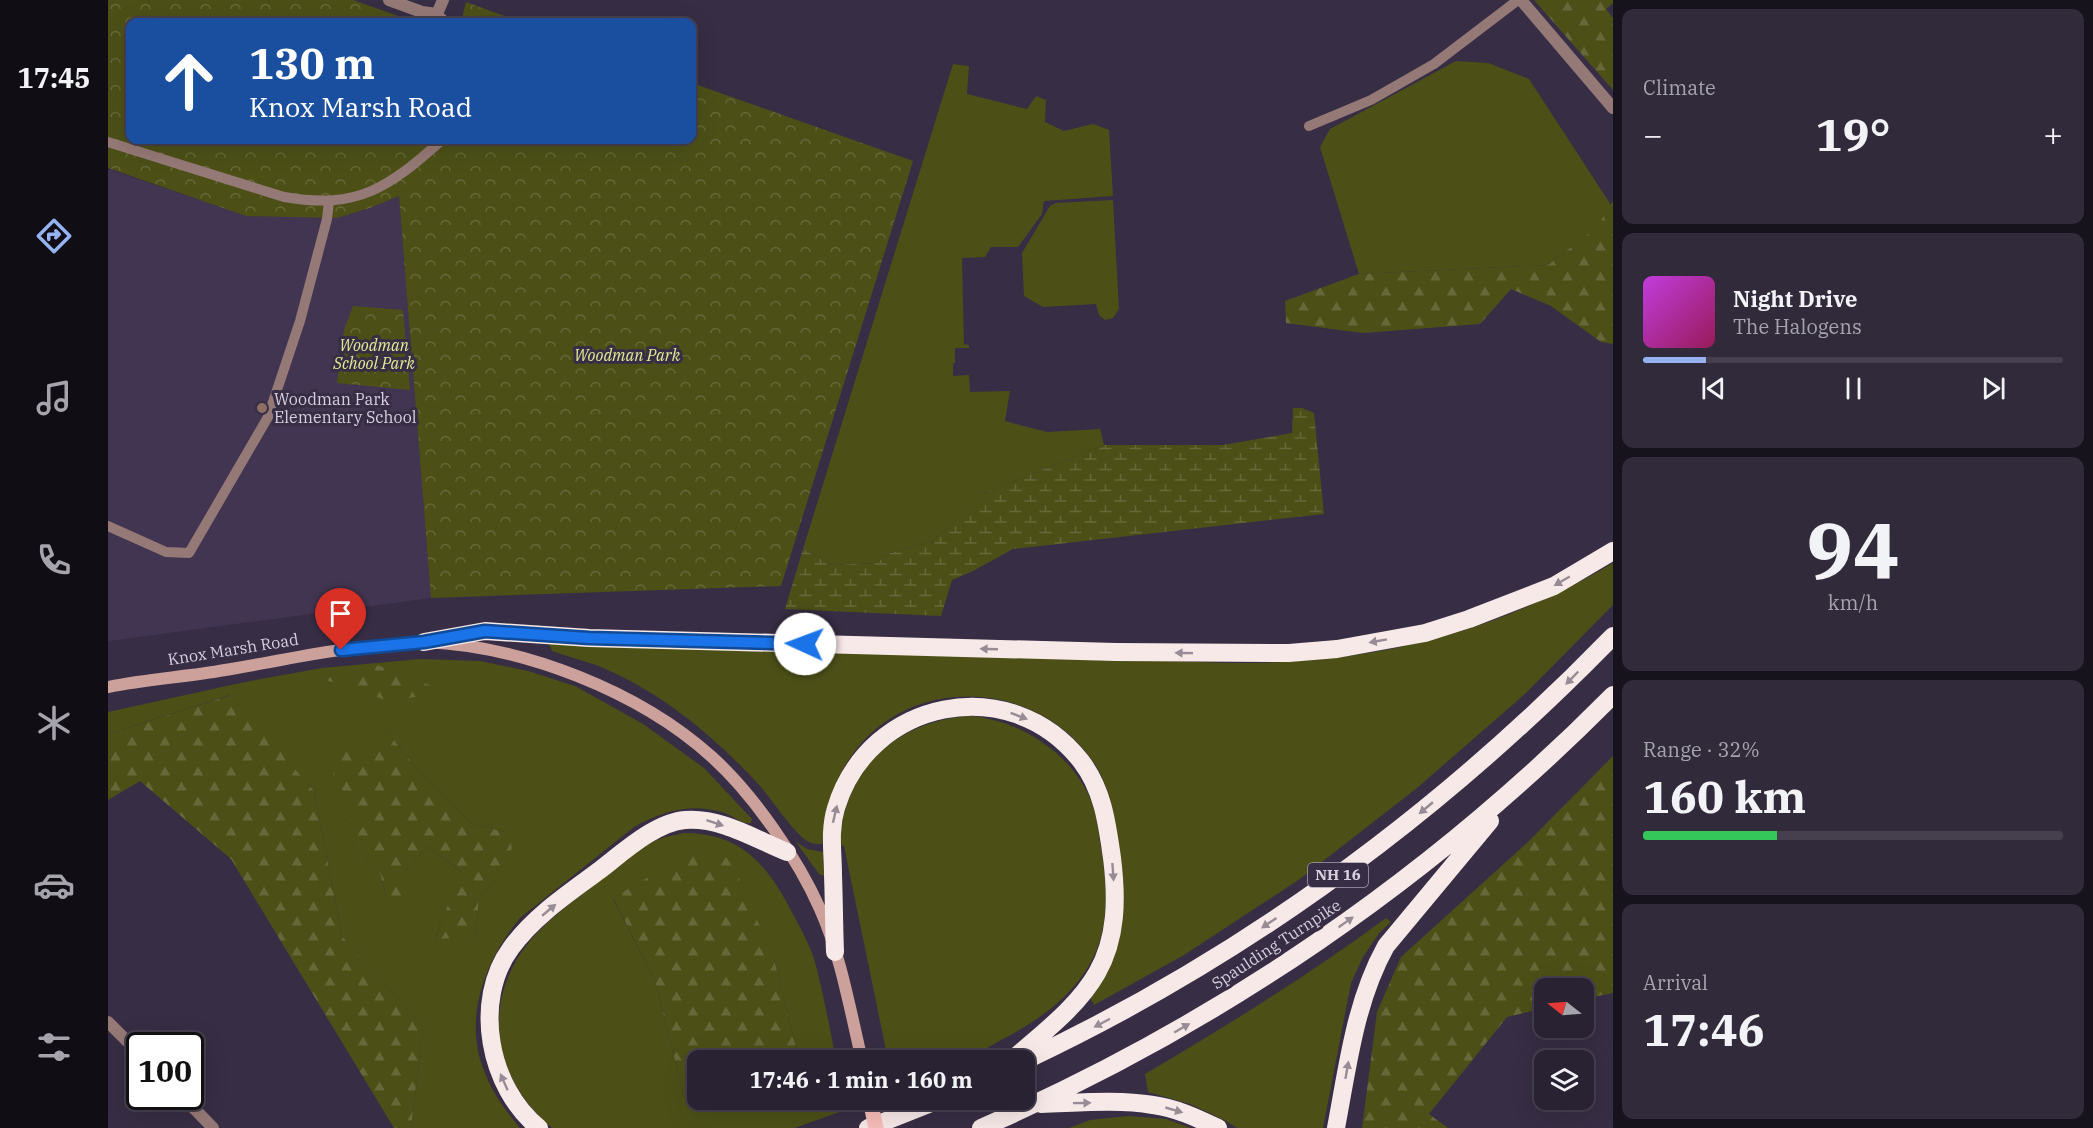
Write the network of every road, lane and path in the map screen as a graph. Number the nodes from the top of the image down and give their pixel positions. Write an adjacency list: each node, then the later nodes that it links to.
1 (389, 0): 4 (street)
2 (444, 0): 4 (street)
3 (1519, 0): 5 (street); 6 (lane)
4 (442, 18)
5 (1613, 108)
6 (1309, 126)
7 (108, 142): 9 (lane)
8 (437, 144): 9 (lane)
9 (329, 201): 10 (lane)
10 (108, 526)
11 (1613, 551): 13 (highway, one-way to 13)
12 (1613, 636): 23 (highway, Spaulding Turnpike / NH 16, one-way to 23)
13 (424, 642): 14 (main road, Knox Marsh Road); 17 (main road, Knox Marsh Road)
14 (108, 687)
15 (1613, 695): 16 (highway, Spaulding Turnpike / NH 16)
16 (1521, 784): 24 (highway, Spaulding Turnpike / NH 16, one-way to 16); 34 (highway, one-way to 16)
17 (787, 852): 18 (main road, Knox Marsh Road); 29 (highway, one-way to 17)
18 (835, 952): 21 (main road, Knox Marsh Road); 22 (highway, one-way to 22)
19 (108, 1022): 20 (street)
20 (126, 1039)
21 (860, 1050)
22 (1023, 1050)
23 (1035, 1055)
24 (1037, 1104): 32 (highway, Spaulding Turnpike / NH 16); 33 (highway, one-way to 33)
25 (196, 1110): 28 (street)
26 (872, 1110): 31 (main road, bridge)
27 (914, 1110): 30 (highway)
28 (213, 1128)
29 (540, 1128)
30 (868, 1128)
31 (876, 1128)
32 (981, 1128)
33 (1218, 1128)
34 (1336, 1128)

